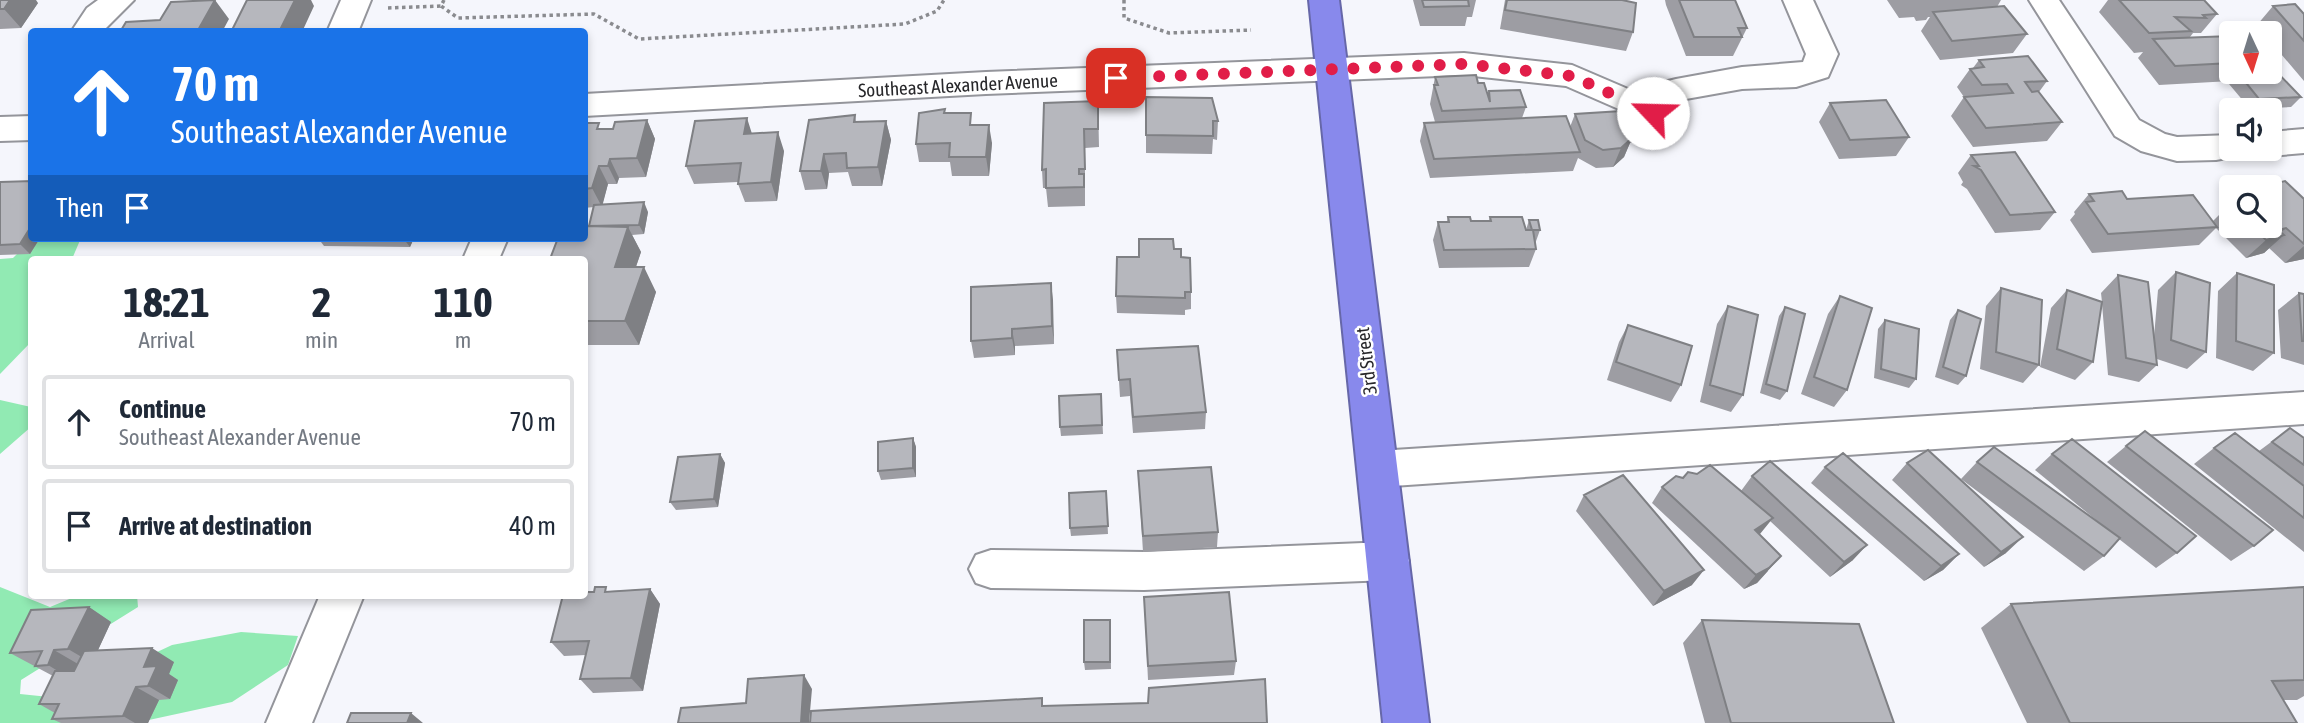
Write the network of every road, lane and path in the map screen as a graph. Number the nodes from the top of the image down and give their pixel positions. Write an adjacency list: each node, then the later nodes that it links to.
1 (119, 0): 11 (street)
2 (356, 0): 12 (street)
3 (444, 0): 9 (path)
4 (944, 0): 9 (path)
5 (1124, 0): 13 (path)
6 (1324, 0): 14 (highway, 3rd Street)
7 (1798, 0): 14 (street, Southeast Alexander Avenue)
8 (2044, 0): 18 (street)
9 (442, 6): 10 (path)
10 (387, 8)
11 (89, 28)
12 (344, 28)
13 (1251, 30)
14 (1332, 68): 15 (street, Southeast Alexander Avenue); 20 (highway, 3rd Street)
15 (588, 105)
16 (2304, 141): 17 (street)
17 (2282, 143)
18 (2219, 148)
19 (2304, 408): 20 (street)
20 (1378, 469): 21 (highway, 3rd Street)
21 (1388, 561): 22 (street); 25 (highway, 3rd Street)
22 (991, 569)
23 (340, 599): 24 (street)
24 (289, 723)
25 (1406, 723)

